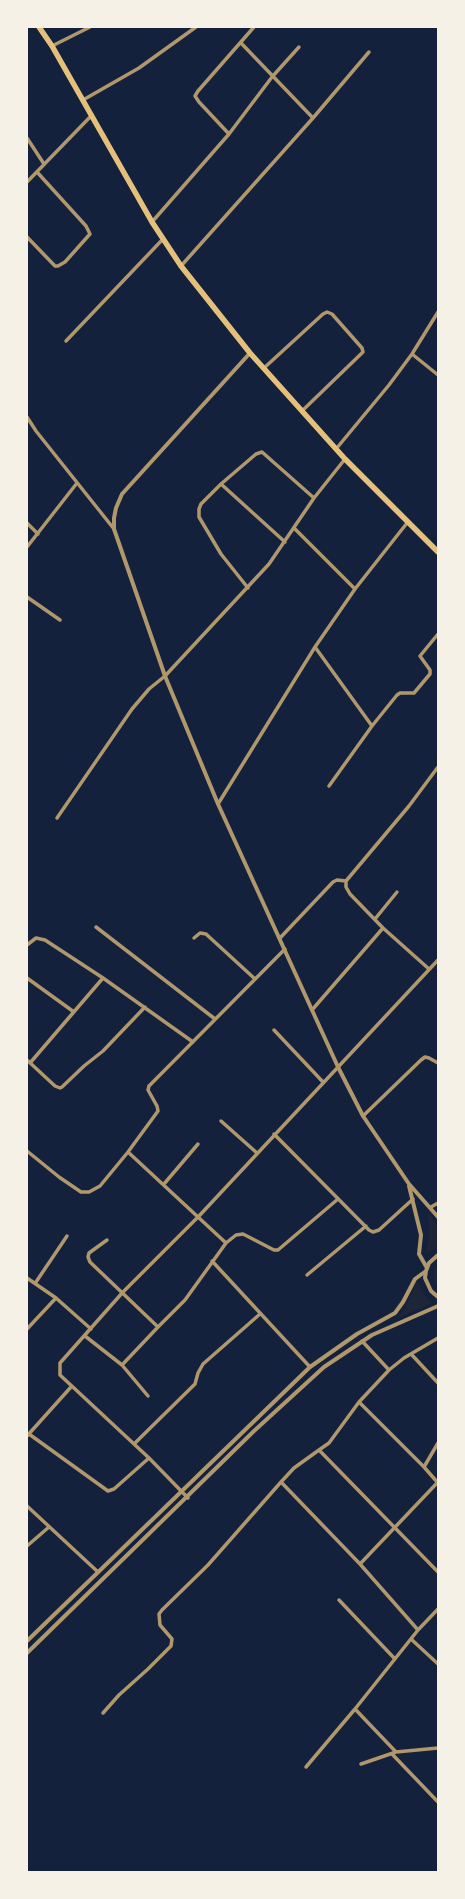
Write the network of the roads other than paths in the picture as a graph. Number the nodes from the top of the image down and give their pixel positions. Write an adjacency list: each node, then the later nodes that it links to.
1 (39, 27): 6 (main road)
2 (90, 27): 6 (street)
3 (196, 27): 10 (street)
4 (254, 27): 5 (street)
5 (241, 43): 9 (street); 13 (street)
6 (52, 46): 10 (main road)
7 (299, 47): 9 (street)
8 (369, 52): 12 (street)
9 (272, 77): 12 (street); 13 (street)
10 (83, 100): 11 (main road)
11 (92, 115): 15 (street); 18 (main road)
12 (313, 118): 21 (street)
13 (229, 134): 18 (street)
14 (27, 138): 15 (street)
15 (44, 164): 16 (street)
16 (37, 172): 17 (street); 19 (street)
17 (27, 182)
18 (152, 222): 20 (main road)
19 (27, 237)
20 (163, 238): 21 (main road); 23 (street)
21 (181, 266): 24 (main road)
22 (438, 312): 25 (street)
23 (66, 340)
24 (250, 353): 26 (main road); 38 (street)
25 (412, 354): 27 (street); 30 (street)
26 (264, 368): 28 (main road); 28 (street)
27 (438, 375)
28 (302, 410): 30 (main road)
29 (27, 417): 32 (street)
30 (336, 450): 31 (main road)
31 (345, 460): 34 (street); 36 (main road)
32 (77, 483): 38 (street); 39 (street)
33 (221, 484): 34 (street); 40 (street); 43 (street)
34 (314, 498): 37 (street)
35 (27, 523): 39 (street)
36 (407, 523): 42 (main road); 44 (street)
37 (294, 528): 40 (street); 44 (street)
38 (114, 529): 49 (street)
39 (38, 534): 41 (street)
40 (285, 542): 43 (street)
41 (27, 547)
42 (438, 552)
43 (248, 588): 49 (street)
44 (355, 589): 48 (street)
45 (27, 597): 46 (street)
46 (60, 620)
47 (438, 634): 50 (street)
48 (315, 647): 50 (street); 53 (street)
49 (165, 676): 53 (street); 54 (street)
50 (372, 726): 52 (street)
51 (438, 767): 55 (street)
52 (329, 786)
53 (218, 804): 61 (street)
54 (56, 818)
55 (346, 881): 57 (street); 61 (street)
56 (397, 892): 57 (street)
57 (375, 919): 59 (street)
58 (96, 927): 72 (street)
59 (383, 928): 65 (street); 70 (street)
60 (194, 938): 68 (street)
61 (280, 938): 63 (street)
62 (27, 945): 67 (street)
63 (285, 949): 68 (street); 70 (street)
64 (438, 960): 65 (street)
65 (430, 969): 77 (street)
66 (27, 978): 71 (street)
67 (104, 978): 69 (street); 71 (street)
68 (255, 979): 72 (street)
69 (145, 1007): 74 (street); 75 (street)
70 (312, 1010): 77 (street)
71 (74, 1012): 75 (street)
72 (215, 1019): 74 (street)
73 (274, 1030): 78 (street)
74 (193, 1042): 84 (street)
75 (29, 1061)
76 (438, 1063): 79 (street)
77 (338, 1067): 78 (street); 79 (street)
78 (323, 1082): 81 (street)
79 (363, 1116): 87 (street)
80 (221, 1121): 85 (street)
81 (274, 1134): 85 (street); 89 (street)
82 (198, 1144): 86 (street)
83 (27, 1151): 84 (street)
84 (128, 1152): 86 (street)
85 (257, 1153): 92 (street)
86 (164, 1184): 92 (street)
87 (409, 1184): 88 (street); 91 (street)
88 (413, 1198): 94 (street); 100 (street)
89 (338, 1199): 94 (street); 97 (street)
90 (438, 1204): 91 (street)
91 (431, 1207): 93 (street)
92 (199, 1216): 97 (street); 104 (street)
93 (438, 1217)
94 (366, 1226): 101 (street)
95 (67, 1236): 103 (street)
96 (107, 1240): 104 (street)
97 (226, 1242): 99 (street)
98 (438, 1255): 100 (street)
99 (212, 1261): 108 (street); 109 (street)
100 (426, 1269): 105 (street); 117 (street)
101 (307, 1275)
102 (27, 1278): 103 (street)
103 (36, 1282): 106 (street)
104 (123, 1292): 109 (street); 111 (street)
105 (438, 1297)
106 (56, 1298): 110 (street); 111 (street)
107 (438, 1306): 114 (street)
108 (260, 1314): 117 (street); 125 (street)
109 (158, 1327): 116 (street)
110 (27, 1329)
111 (92, 1329): 112 (street)
112 (85, 1336): 116 (street); 120 (street)
113 (438, 1338): 115 (street)
114 (362, 1341): 118 (street); 132 (street)
115 (412, 1355): 118 (street); 119 (street)
116 (122, 1365): 121 (street)
117 (310, 1367): 129 (street)
118 (389, 1370): 122 (street)
119 (438, 1383)
120 (71, 1388): 123 (street); 125 (street)
121 (148, 1396)
122 (359, 1402): 126 (street); 128 (street)
123 (28, 1435): 127 (street)
124 (438, 1443): 128 (street)
125 (134, 1444): 127 (street)
126 (319, 1450): 130 (street); 137 (street)
127 (149, 1458): 133 (street)
128 (424, 1467): 131 (street)
129 (190, 1482): 132 (street); 133 (street)
130 (281, 1482): 139 (street); 151 (street)
131 (438, 1482): 137 (street)
132 (197, 1489): 134 (street)
133 (181, 1491): 134 (street); 140 (street)
134 (188, 1498): 147 (street)
135 (27, 1506): 136 (street)
136 (49, 1527): 138 (street); 140 (street)
137 (394, 1529): 139 (street); 141 (street)
138 (27, 1546)
139 (360, 1564): 144 (street)
140 (98, 1572): 146 (street)
141 (438, 1572)
142 (339, 1600): 148 (street)
143 (438, 1609): 144 (street)
144 (418, 1630): 145 (street)
145 (411, 1639): 148 (street); 149 (street)
146 (27, 1641)
147 (27, 1653)
148 (395, 1659): 150 (street)
149 (438, 1664)
150 (355, 1709): 153 (street); 156 (street)
151 (102, 1713)
152 (438, 1748): 153 (street)
153 (396, 1752): 154 (street)
154 (392, 1754): 155 (street); 157 (street)
155 (360, 1764)
156 (306, 1767)
157 (438, 1802)

